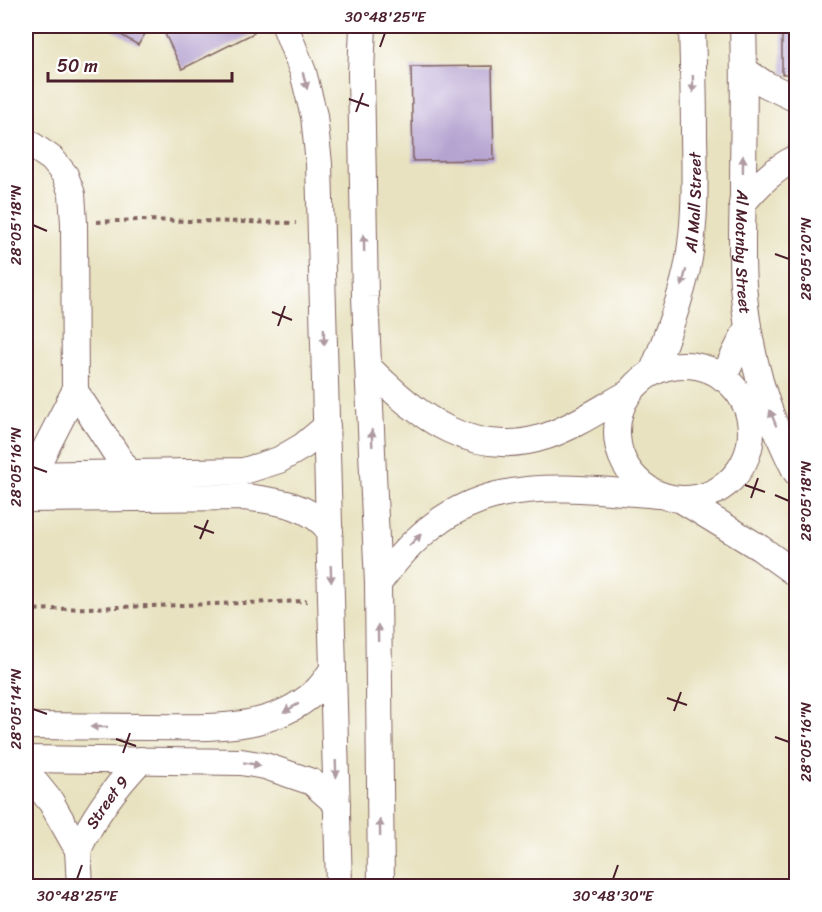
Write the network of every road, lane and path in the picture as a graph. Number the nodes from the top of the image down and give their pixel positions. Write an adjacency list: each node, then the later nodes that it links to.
1 (285, 26): 11 (street, one-way to 11)
2 (363, 26): 12 (street, one-way to 2)
3 (692, 26): 16 (street, Al Mall Street, one-way to 16)
4 (743, 26): 5 (street, Al Motnby Street)
5 (744, 70): 6 (street); 9 (street, Al Motnby Street, one-way to 5)
6 (796, 99)
7 (26, 141): 10 (street)
8 (796, 158): 9 (street)
9 (742, 204): 14 (street, Al Motnby Street)
10 (74, 223): 11 (path); 18 (street)
11 (321, 224): 13 (street)
12 (365, 297): 13 (street); 15 (street)
13 (323, 298): 20 (street, one-way to 20)
14 (748, 327): 17 (street); 22 (street, Al Motnby Street, one-way to 14)
15 (369, 368): 19 (street); 30 (street, one-way to 15)
16 (652, 373): 17 (street); 19 (street)
17 (723, 378): 21 (street)
18 (75, 391): 24 (street); 25 (street)
19 (629, 393): 27 (street)
20 (327, 426): 23 (street); 28 (street)
21 (750, 445): 22 (street); 27 (street)
22 (794, 466)
23 (244, 471): 24 (street); 26 (street)
24 (130, 474): 25 (street)
25 (28, 483): 26 (street)
26 (244, 497): 28 (street)
27 (672, 498): 29 (street); 30 (street, one-way to 27)
28 (330, 531): 31 (street, one-way to 31)
29 (796, 574)
30 (378, 584): 44 (street, one-way to 30)
31 (332, 601): 32 (path); 33 (street)
32 (26, 610)
33 (333, 669): 35 (street, one-way to 35); 40 (street, one-way to 40)
34 (26, 726): 35 (street, one-way to 34)
35 (217, 728): 38 (street)
36 (26, 759): 37 (street)
37 (141, 760): 38 (street); 41 (street, Street 9)
38 (216, 761): 40 (street, one-way to 40)
39 (26, 771): 41 (street, Street 9)
40 (337, 804): 43 (street)
41 (78, 850): 42 (street, Street 9)
42 (80, 886)
43 (339, 886)
44 (381, 886)

